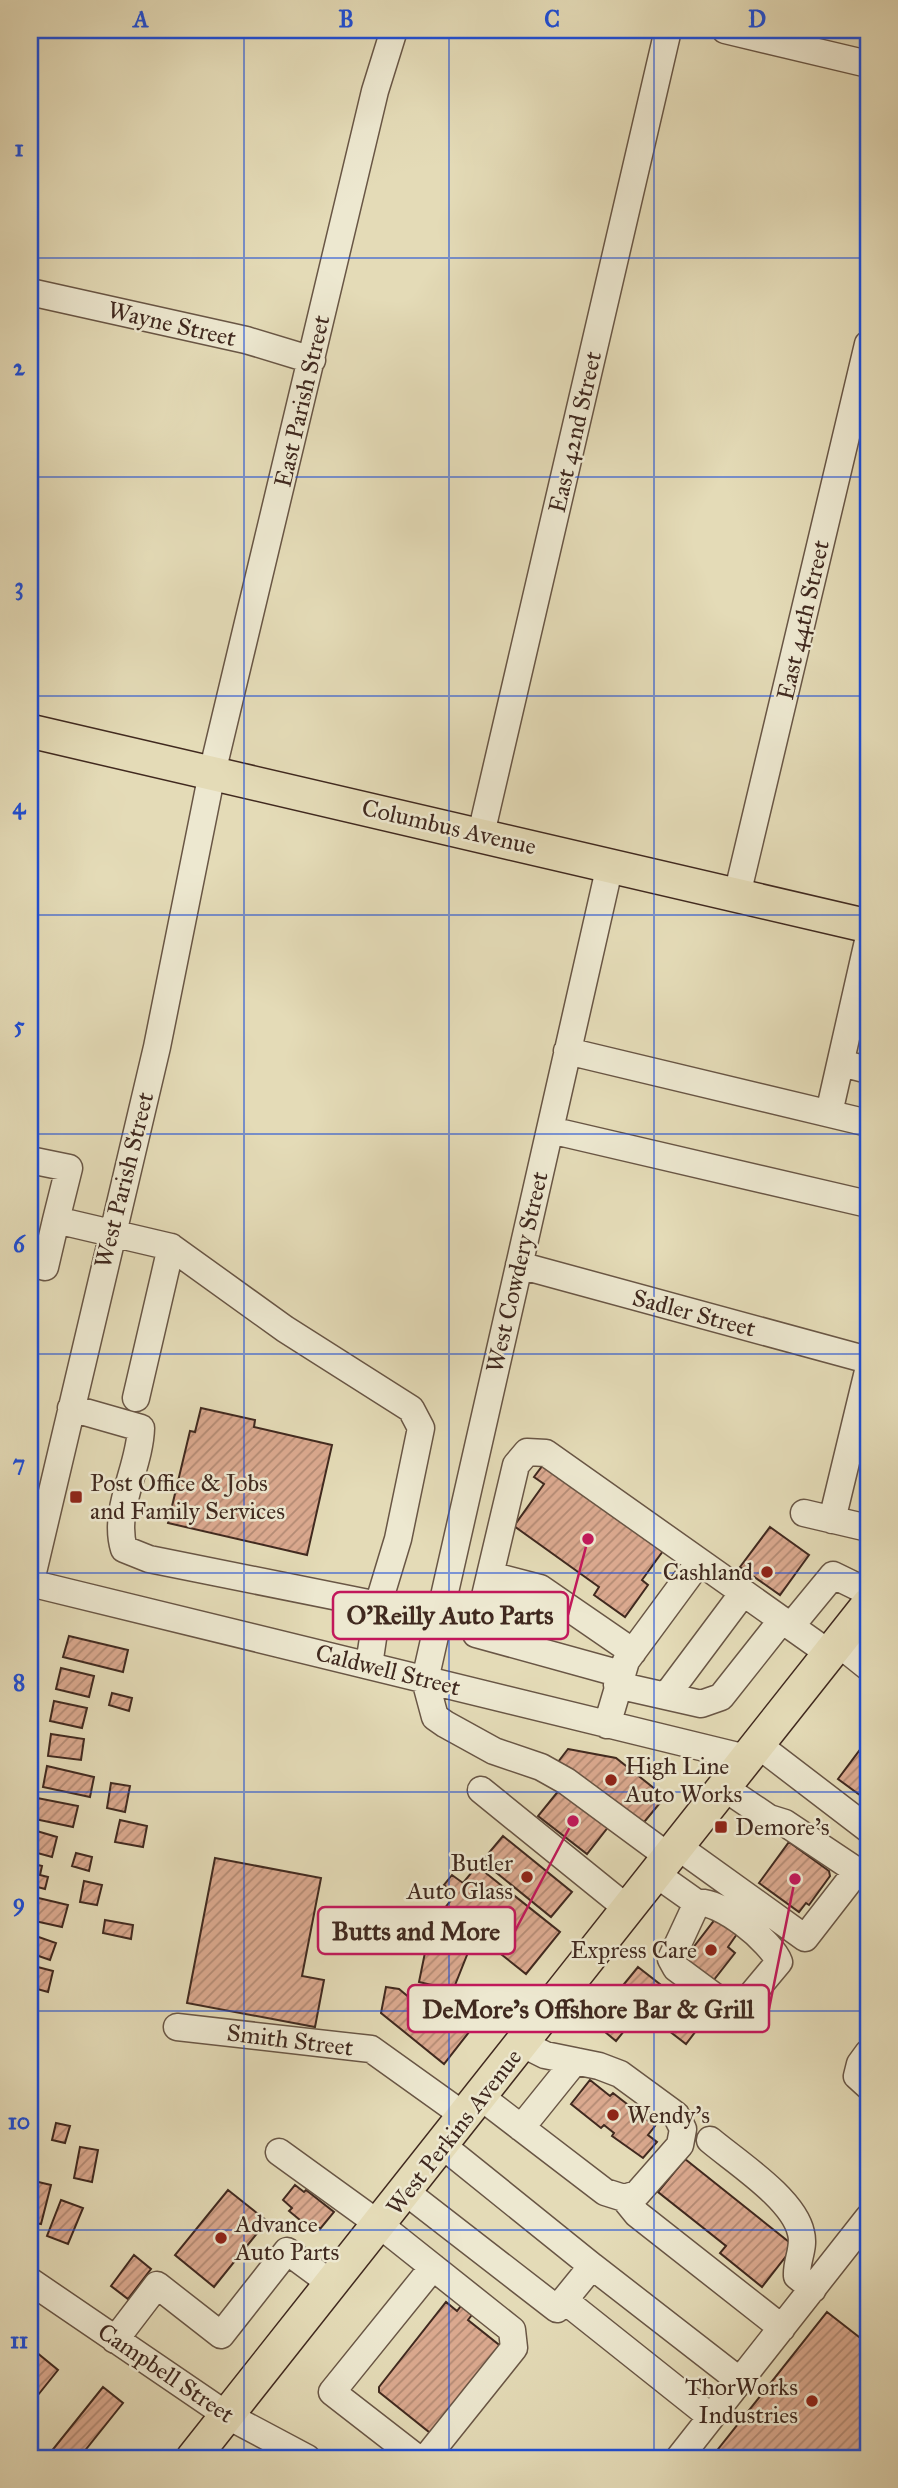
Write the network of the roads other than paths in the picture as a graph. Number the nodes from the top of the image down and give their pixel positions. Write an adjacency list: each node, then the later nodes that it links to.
1 (668, 30): 11 (street, East 42nd Street)
2 (724, 30): 4 (street)
3 (389, 32): 8 (street, East Parish Street)
4 (820, 41): 5 (street)
5 (868, 64)
6 (30, 292): 8 (street, Wayne Street)
7 (868, 345): 13 (street, East 44th Street)
8 (312, 360): 10 (street, East Parish Street)
9 (30, 731): 10 (main road, Columbus Avenue)
10 (212, 773): 11 (main road, Columbus Avenue); 25 (street, West Parish Street)
11 (481, 834): 12 (main road, Columbus Avenue)
12 (610, 865): 13 (main road, Columbus Avenue); 16 (street, West Cowdery Street)
13 (737, 895): 14 (main road, Columbus Avenue)
14 (868, 926)
15 (868, 941): 17 (street)
16 (567, 1051): 19 (street); 21 (street, West Cowdery Street)
17 (841, 1063): 18 (street); 19 (street)
18 (868, 1070)
19 (829, 1113): 20 (street)
20 (868, 1123)
21 (550, 1130): 23 (street); 28 (street, West Cowdery Street)
22 (30, 1160): 24 (street)
23 (868, 1204)
24 (56, 1220): 25 (street); 27 (street)
25 (112, 1231): 26 (street); 32 (street, West Parish Street)
26 (171, 1247): 31 (street); 42 (street)
27 (30, 1263)
28 (519, 1265): 29 (street, Sadler Street); 49 (street, West Cowdery Street)
29 (868, 1360)
30 (868, 1371): 33 (street)
31 (136, 1398)
32 (71, 1408): 39 (street, West Parish Street); 42 (street)
33 (858, 1454): 35 (street)
34 (804, 1513): 35 (street)
35 (832, 1520): 36 (street)
36 (868, 1528)
37 (699, 1562): 38 (street); 41 (street); 48 (street)
38 (490, 1575): 48 (street); 48 (street)
39 (30, 1584): 46 (street, Caldwell Street)
40 (868, 1592): 44 (street)
41 (743, 1593): 44 (street); 50 (street)
42 (378, 1605): 46 (street)
43 (868, 1605): 45 (main road, West Perkins Avenue)
44 (786, 1623): 45 (street); 50 (street)
45 (834, 1649): 47 (street); 52 (main road, West Perkins Avenue)
46 (369, 1665): 49 (street, Caldwell Street)
47 (868, 1667)
48 (624, 1670): 50 (street); 51 (street)
49 (425, 1680): 51 (street, Caldwell Street); 56 (street)
50 (666, 1696)
51 (607, 1725): 52 (street, Caldwell Street)
52 (752, 1751): 53 (main road, West Perkins Avenue); 55 (street)
53 (723, 1787): 56 (main road, West Perkins Avenue); 56 (street)
54 (481, 1790): 58 (street)
55 (868, 1829)
56 (668, 1859): 57 (street); 58 (main road, West Perkins Avenue)
57 (697, 1903)
58 (628, 1909): 60 (main road, West Perkins Avenue)
59 (177, 2027): 64 (street, Smith Street)
60 (523, 2044): 62 (street); 64 (main road, West Perkins Avenue)
61 (868, 2053): 63 (street)
62 (575, 2061): 65 (street); 70 (street)
63 (868, 2086)
64 (474, 2107): 65 (street, Smith Street); 67 (main road, West Perkins Avenue)
65 (521, 2128): 70 (street, Smith Street)
66 (710, 2140): 77 (street)
67 (443, 2146): 69 (main road, West Perkins Avenue); 73 (street)
68 (279, 2152): 72 (street)
69 (406, 2192): 72 (main road, West Perkins Avenue); 78 (street)
70 (624, 2198): 79 (street)
71 (868, 2218): 77 (street)
72 (380, 2225): 74 (street); 76 (main road, West Perkins Avenue)
73 (592, 2266): 78 (street); 81 (street)
74 (433, 2267): 86 (street); 87 (street)
75 (30, 2281): 80 (street, Campbell Street)
76 (332, 2286): 80 (street); 82 (main road, West Perkins Avenue)
77 (813, 2289): 79 (street)
78 (564, 2300): 83 (street)
79 (782, 2328): 81 (street)
80 (115, 2340): 82 (street, Campbell Street)
81 (740, 2381): 83 (street)
82 (228, 2416): 84 (main road, West Perkins Avenue); 85 (street, Campbell Street)
83 (711, 2417): 88 (street)
84 (193, 2458)
85 (307, 2458)
86 (417, 2458)
87 (426, 2458)
88 (679, 2458)

